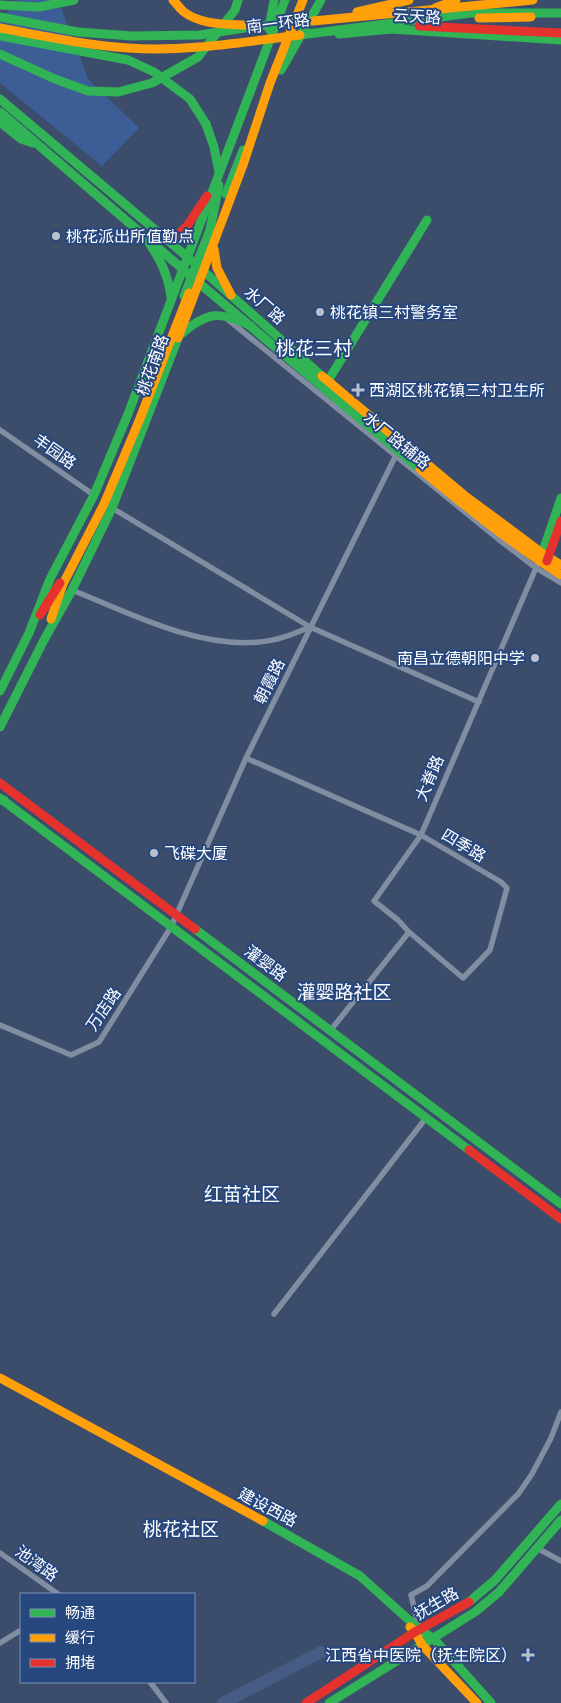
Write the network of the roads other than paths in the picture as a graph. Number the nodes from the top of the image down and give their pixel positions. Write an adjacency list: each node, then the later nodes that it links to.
1 (74, 0): 11 (main road)
2 (173, 0): 18 (main road)
3 (238, 0): 27 (main road)
4 (274, 0): 26 (main road)
5 (285, 0): 16 (main road, 桃花南路)
6 (303, 0): 17 (main road, 桃花南路)
7 (321, 0): 57 (main road)
8 (409, 0): 15 (main road)
9 (456, 0): 13 (main road)
10 (533, 0): 15 (main road, 南一环路)
11 (0, 5)
12 (561, 15): 13 (main road, 云天路); 19 (main road, 南一环路)
13 (421, 16): 17 (main road, 云天路)
14 (0, 17): 18 (main road, 南一环路)
15 (328, 20): 18 (main road, 南一环路)
16 (277, 22): 17 (main road, 云天路); 22 (main road, 桃花南路)
17 (294, 22): 23 (main road, 桃花南路)
18 (257, 26)
19 (0, 28)
20 (390, 29): 21 (main road); 23 (main road, 云天路); 25 (main road, 云天路)
21 (561, 33)
22 (272, 35): 23 (main road, 云天路); 26 (main road, 桃花南路)
23 (289, 35): 36 (main road, 桃花南路)
24 (0, 36): 57 (main road)
25 (561, 40)
26 (266, 49): 32 (main road, 桃花南路)
27 (0, 54)
28 (0, 99): 35 (main road, 水厂路)
29 (0, 112): 31 (main road, 水厂路)
30 (2, 124): 31 (main road)
31 (40, 146): 34 (main road, 水厂路)
32 (215, 184): 35 (main road); 37 (main road, 桃花南路)
33 (427, 220): 46 (main road)
34 (145, 237): 38 (main road, 水厂路); 42 (main road)
35 (166, 239): 37 (main road, 水厂路)
36 (214, 243): 39 (main road, 桃花南路); 41 (main road)
37 (188, 258): 38 (main road, 桃花南路); 39 (main road, 水厂路)
38 (183, 270): 40 (main road, 水厂路); 42 (main road, 桃花南路)
39 (203, 271): 40 (main road, 桃花南路); 41 (main road, 水厂路)
40 (199, 283): 44 (main road, 水厂路); 45 (main road, 桃花南路)
41 (231, 295): 46 (main road, 水厂路)
42 (172, 300): 49 (main road, 桃花南路)
43 (221, 314): 44 (main road); 45 (main road); 48 (street, 水厂路辅路)
44 (251, 326): 46 (main road, 水厂路)
45 (179, 336): 51 (main road, 桃花南路)
46 (327, 382): 48 (main road, 水厂路); 53 (street, 水厂路辅路)
47 (0, 430): 49 (street, 丰园路)
48 (399, 450): 53 (main road, 水厂路); 59 (street, 朝霞路)
49 (94, 495): 60 (main road, 桃花南路)
50 (561, 498): 53 (main road, 大脊路)
51 (112, 508): 58 (main road, 桃花南路); 59 (street)
52 (561, 521): 53 (main road, 大脊路)
53 (542, 561): 54 (main road, 水厂路); 55 (main road, 水厂路); 56 (street, 水厂路辅路); 63 (street, 大脊路)
54 (561, 565)
55 (561, 575)
56 (561, 582)
57 (61, 584): 60 (main road); 61 (main road)
58 (72, 590): 59 (street); 61 (main road, 桃花南路)
59 (310, 627): 63 (street); 65 (street, 朝霞路)
60 (29, 633): 62 (main road, 桃花南路)
61 (44, 640): 64 (main road, 桃花南路)
62 (0, 691)
63 (478, 702): 68 (street, 大脊路)
64 (0, 727)
65 (246, 758): 68 (street, 四季路); 69 (street, 朝霞路)
66 (0, 782): 69 (main road, 灌婴路)
67 (1, 799): 70 (main road, 灌婴路)
68 (421, 834): 71 (street, 大脊路); 71 (street, 四季路)
69 (177, 916): 70 (street, 朝霞路); 73 (main road, 灌婴路)
70 (171, 927): 72 (street, 万店路); 74 (main road, 灌婴路)
71 (409, 932): 73 (street)
72 (0, 1025)
73 (330, 1031): 75 (main road, 灌婴路)
74 (426, 1118): 76 (main road, 灌婴路); 77 (street)
75 (561, 1204)
76 (561, 1219)
77 (274, 1314)
78 (0, 1378): 88 (main road, 建设西路)
79 (0, 1384): 88 (main road, 建设西路)
80 (561, 1412): 88 (street)
81 (561, 1504): 88 (main road, 抚生路)
82 (561, 1520): 83 (main road, 抚生路)
83 (537, 1548): 85 (street); 89 (main road, 抚生路)
84 (0, 1553): 86 (street, 池湾路)
85 (561, 1561)
86 (57, 1593)
87 (20, 1631): 90 (street)
88 (418, 1631): 89 (main road, 建设西路); 91 (main road, 建设西路); 94 (main road, 抚生路)
89 (433, 1638): 91 (main road, 抚生路); 97 (main road, 建设西路)
90 (0, 1642)
91 (422, 1645): 95 (main road, 抚生路); 96 (main road, 建设西路)
92 (151, 1683): 93 (street)
93 (166, 1703)
94 (306, 1703)
95 (330, 1703)
96 (477, 1703)
97 (491, 1703)

